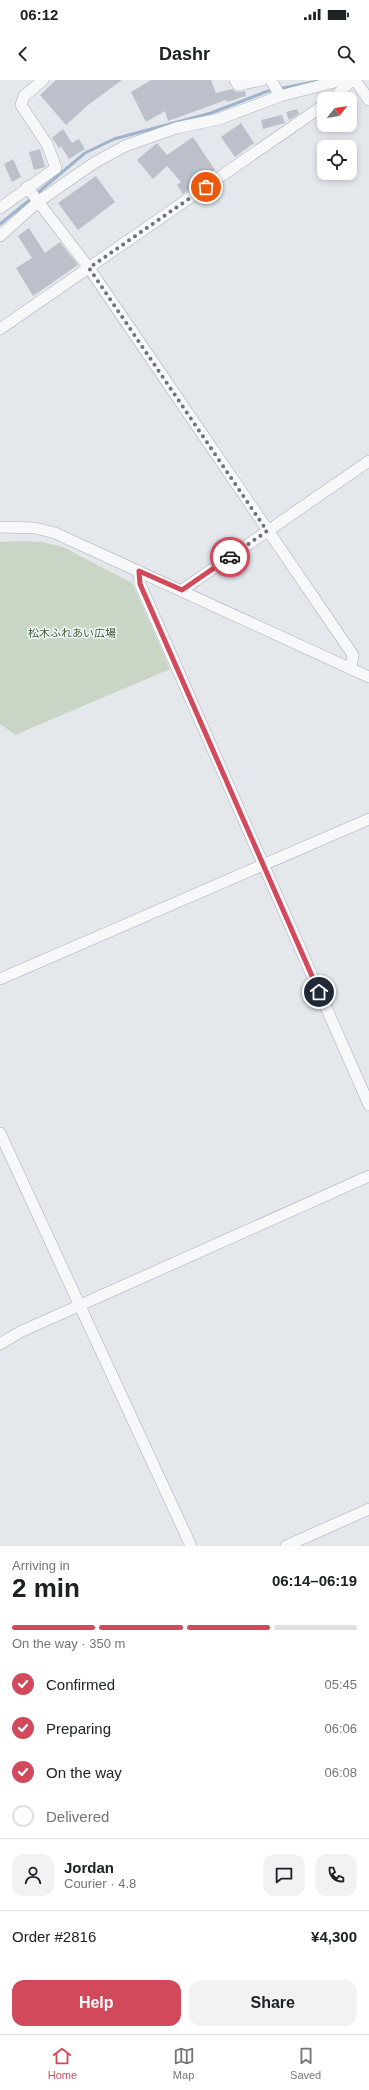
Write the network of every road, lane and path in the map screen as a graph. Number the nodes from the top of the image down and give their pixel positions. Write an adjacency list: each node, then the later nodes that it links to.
1 (43, 80): 11 (street)
2 (236, 80): 3 (street)
3 (262, 80)
4 (342, 80): 7 (street)
5 (352, 80): 8 (street)
6 (355, 80): 9 (street)
7 (276, 88): 12 (street)
8 (340, 92)
9 (369, 100)
10 (317, 111): 15 (street)
11 (27, 187): 12 (street); 13 (street)
12 (39, 201): 14 (street); 15 (street)
13 (0, 208)
14 (0, 236)
15 (89, 268): 16 (street); 19 (street)
16 (0, 329)
17 (369, 461): 19 (street)
18 (0, 527): 20 (street)
19 (267, 531): 21 (street); 22 (street)
20 (139, 571): 21 (street); 25 (street)
21 (182, 590): 22 (street)
22 (351, 669): 23 (street)
23 (369, 677)
24 (369, 818): 25 (street)
25 (263, 865): 26 (street); 27 (street)
26 (0, 979)
27 (369, 1105)
28 (0, 1133): 30 (street)
29 (369, 1176): 30 (street)
30 (81, 1305): 31 (street); 33 (street)
31 (0, 1344)
32 (369, 1510): 34 (street)
33 (191, 1546)
34 (286, 1546)

